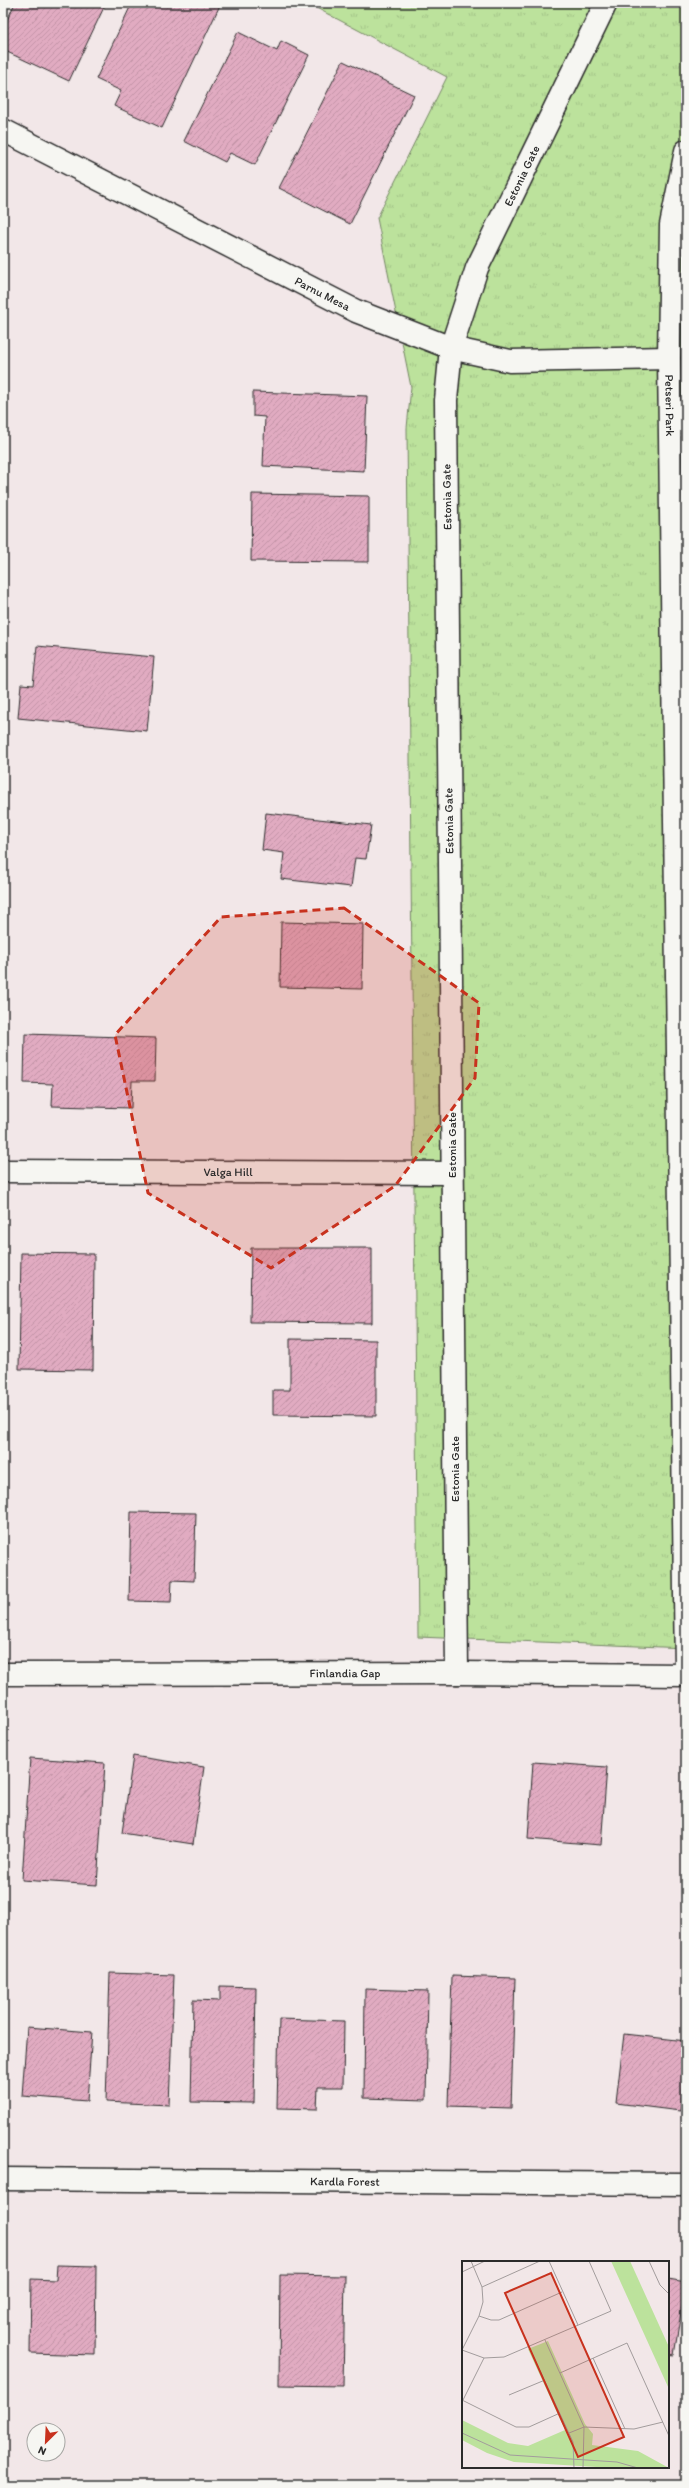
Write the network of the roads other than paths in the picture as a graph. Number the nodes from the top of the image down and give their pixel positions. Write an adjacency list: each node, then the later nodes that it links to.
1 (606, 3): 4 (street, Estonia Gate)
2 (3, 130): 4 (street, Parnu Mesa)
3 (686, 151): 5 (street, Petseri Park)
4 (451, 348): 5 (street, Parnu Mesa); 9 (street, Estonia Gate)
5 (669, 358): 6 (street, Petseri Park)
6 (680, 663): 8 (street, Petseri Park)
7 (3, 1171): 9 (street, Valga Hill)
8 (682, 1172): 10 (street, Petseri Park)
9 (452, 1173): 11 (street, Estonia Gate)
10 (686, 1670)
11 (457, 1673): 12 (street, Finlandia Gap); 13 (street, Finlandia Gap)
12 (3, 1674)
13 (686, 1675)
14 (3, 2179): 15 (street, Kardla Forest)
15 (686, 2184)

